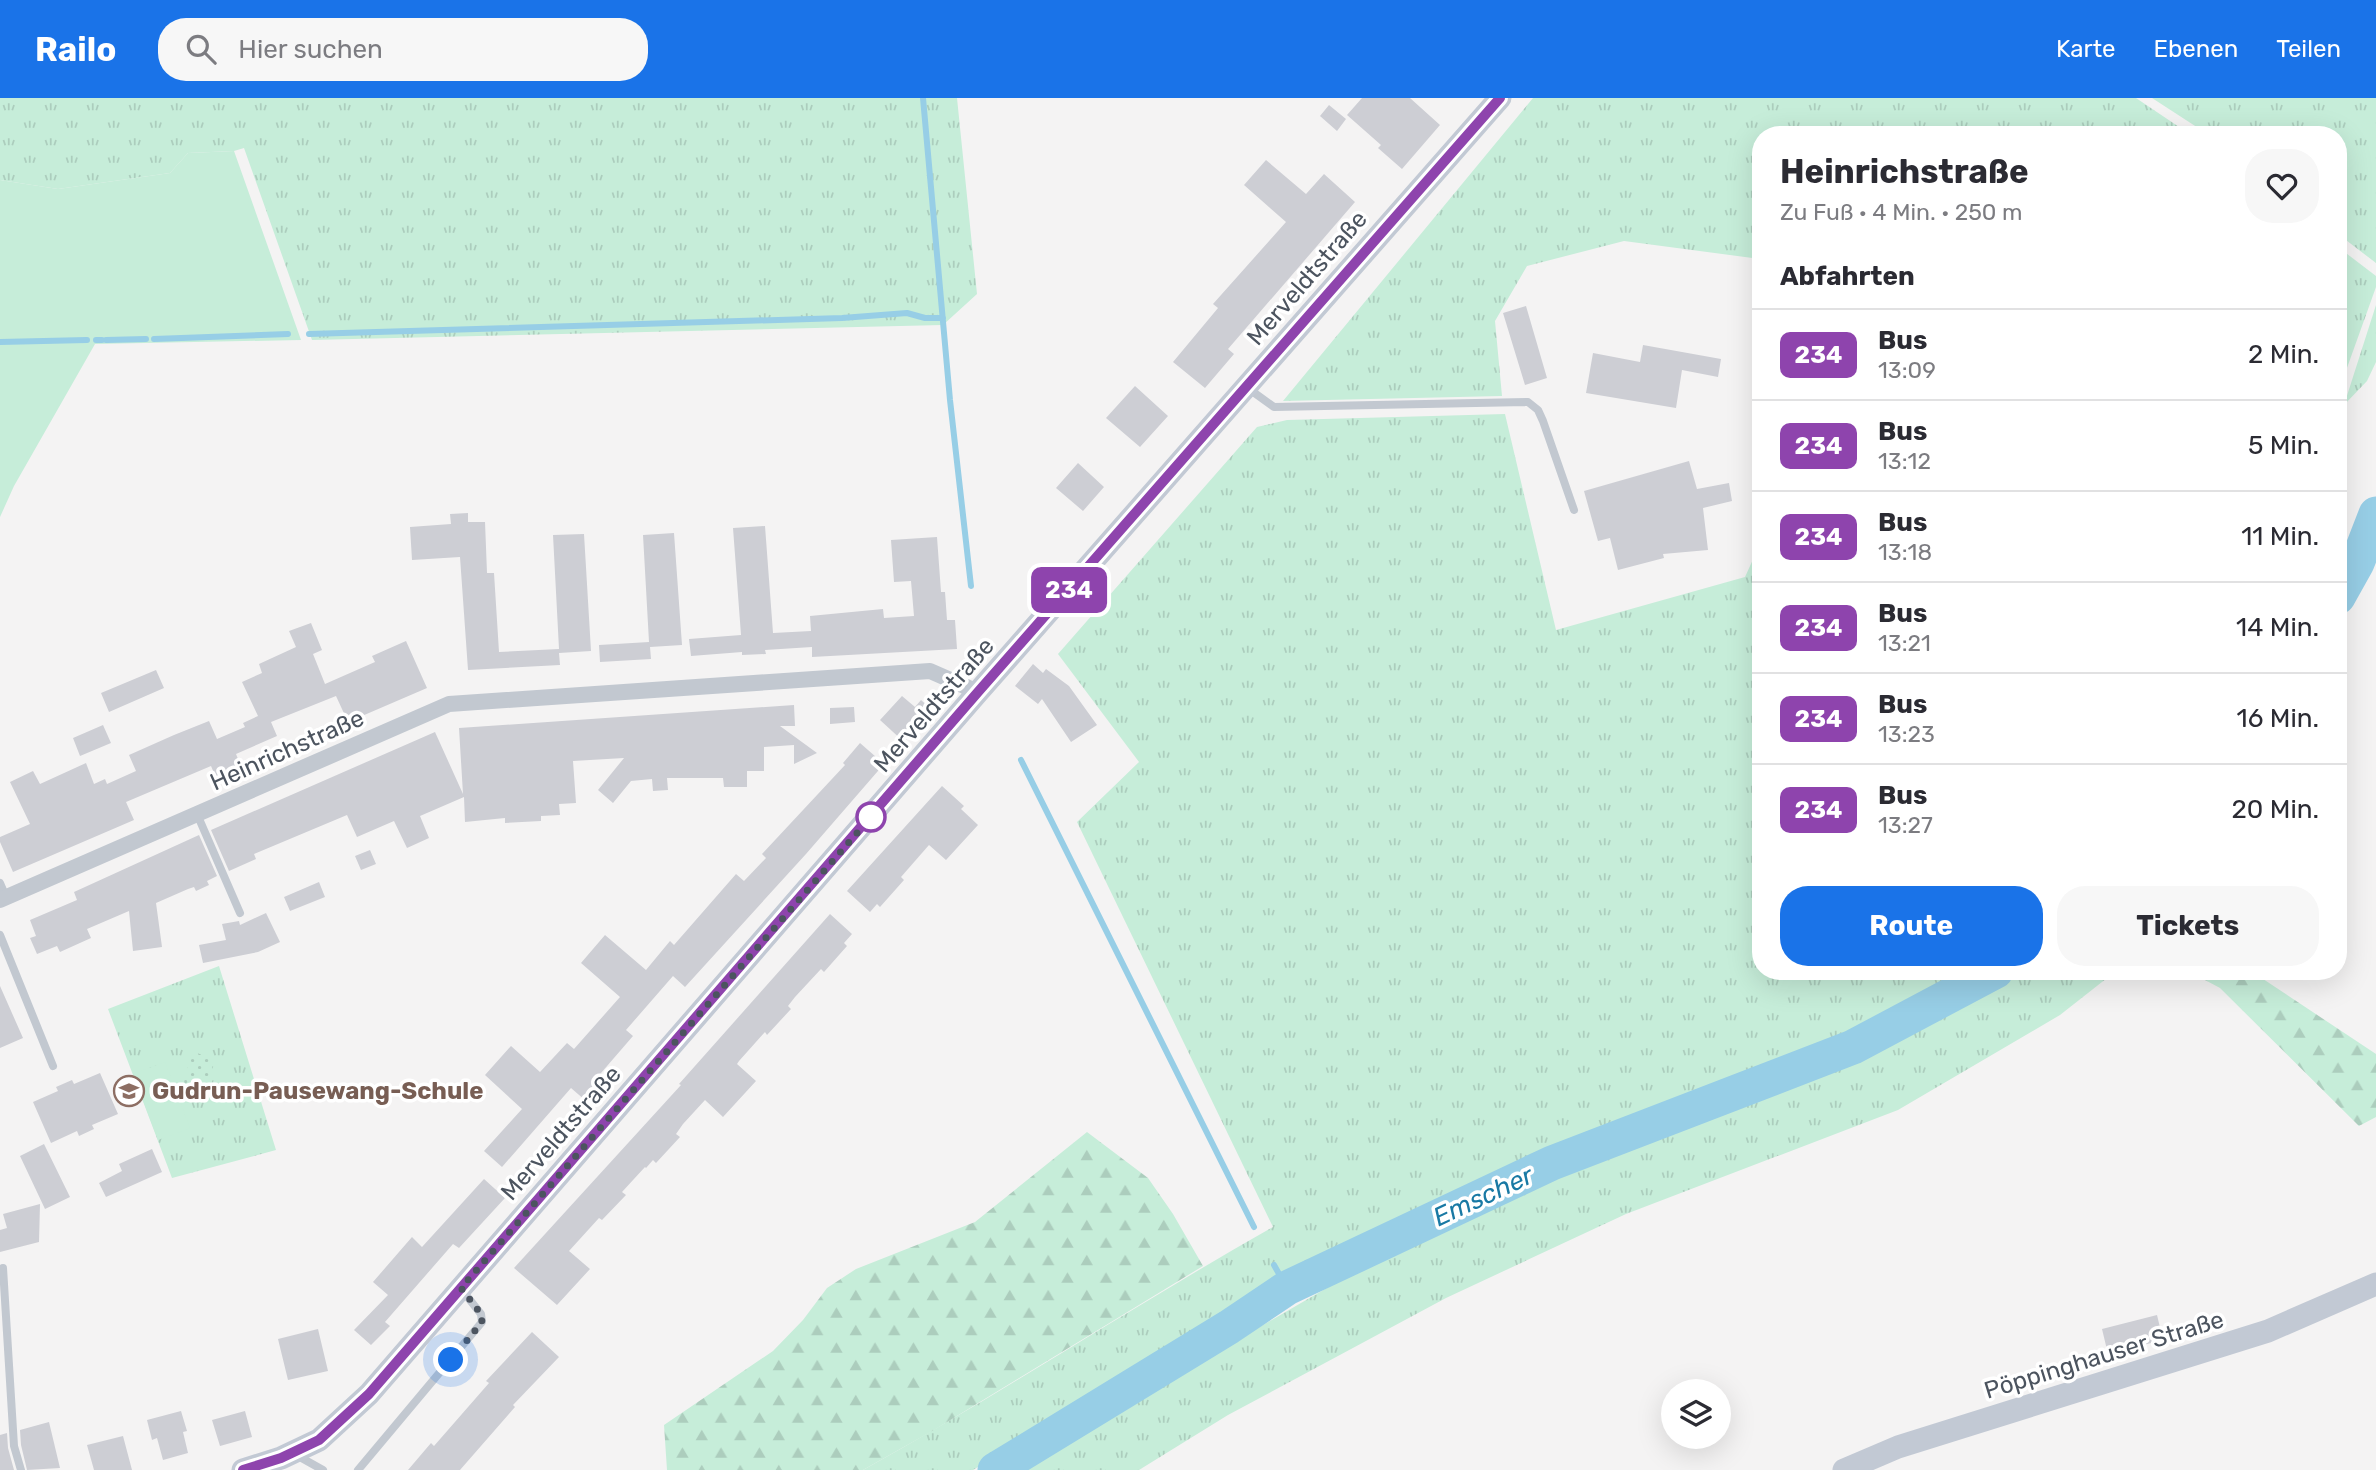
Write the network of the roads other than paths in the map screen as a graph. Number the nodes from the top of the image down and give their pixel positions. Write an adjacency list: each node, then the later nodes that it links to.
1 (1494, 101): 2 (main road, Merveldtstraße)
2 (1246, 387): 3 (lane); 4 (main road, Merveldtstraße)
3 (1574, 510)
4 (978, 692): 5 (street, Heinrichstraße); 12 (main road, Merveldtstraße)
5 (197, 814): 6 (street, Heinrichstraße); 7 (lane)
6 (2, 893)
7 (240, 913)
8 (0, 935): 9 (lane)
9 (53, 1066)
10 (3, 1268): 14 (lane)
11 (2376, 1284): 18 (main road, Pöppinghauser Straße)
12 (461, 1288): 13 (main road, Merveldtstraße); 17 (lane)
13 (292, 1452): 15 (main road, Merveldtstraße); 16 (lane)
14 (21, 1470)
15 (243, 1470)
16 (323, 1470)
17 (358, 1470)
18 (1844, 1470)

